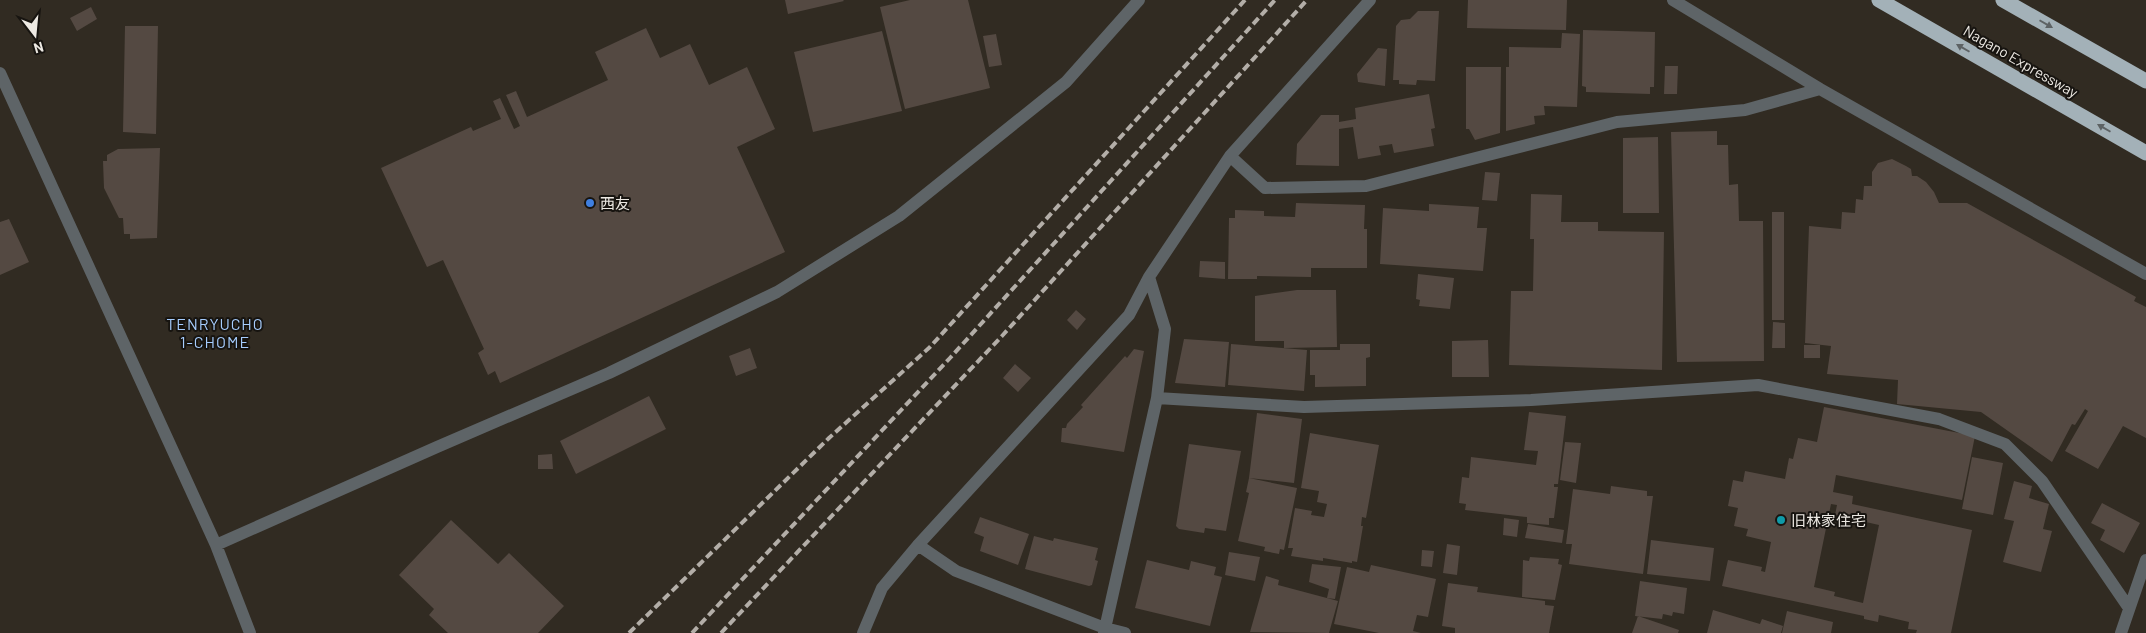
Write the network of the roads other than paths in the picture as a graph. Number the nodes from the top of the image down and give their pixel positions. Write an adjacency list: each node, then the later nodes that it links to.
1 (1139, 0): 14 (street)
2 (1370, 0): 10 (street)
3 (1673, 0): 8 (street)
4 (1879, 0): 9 (highway, Nagano Expressway, one-way to 4)
5 (2003, 0): 7 (highway, one-way to 7)
6 (0, 73): 14 (street)
7 (2146, 81)
8 (1820, 89): 10 (street); 11 (street)
9 (2146, 152)
10 (1230, 156): 12 (street)
11 (2146, 274)
12 (1150, 277): 13 (street); 15 (street)
13 (1157, 398): 17 (street); 18 (street)
14 (216, 545): 19 (street)
15 (918, 546): 18 (street); 20 (street)
16 (2146, 560): 17 (street)
17 (2129, 608): 22 (street)
18 (1105, 631): 21 (street)
19 (250, 633)
20 (863, 633)
21 (1125, 633)
22 (2121, 633)

